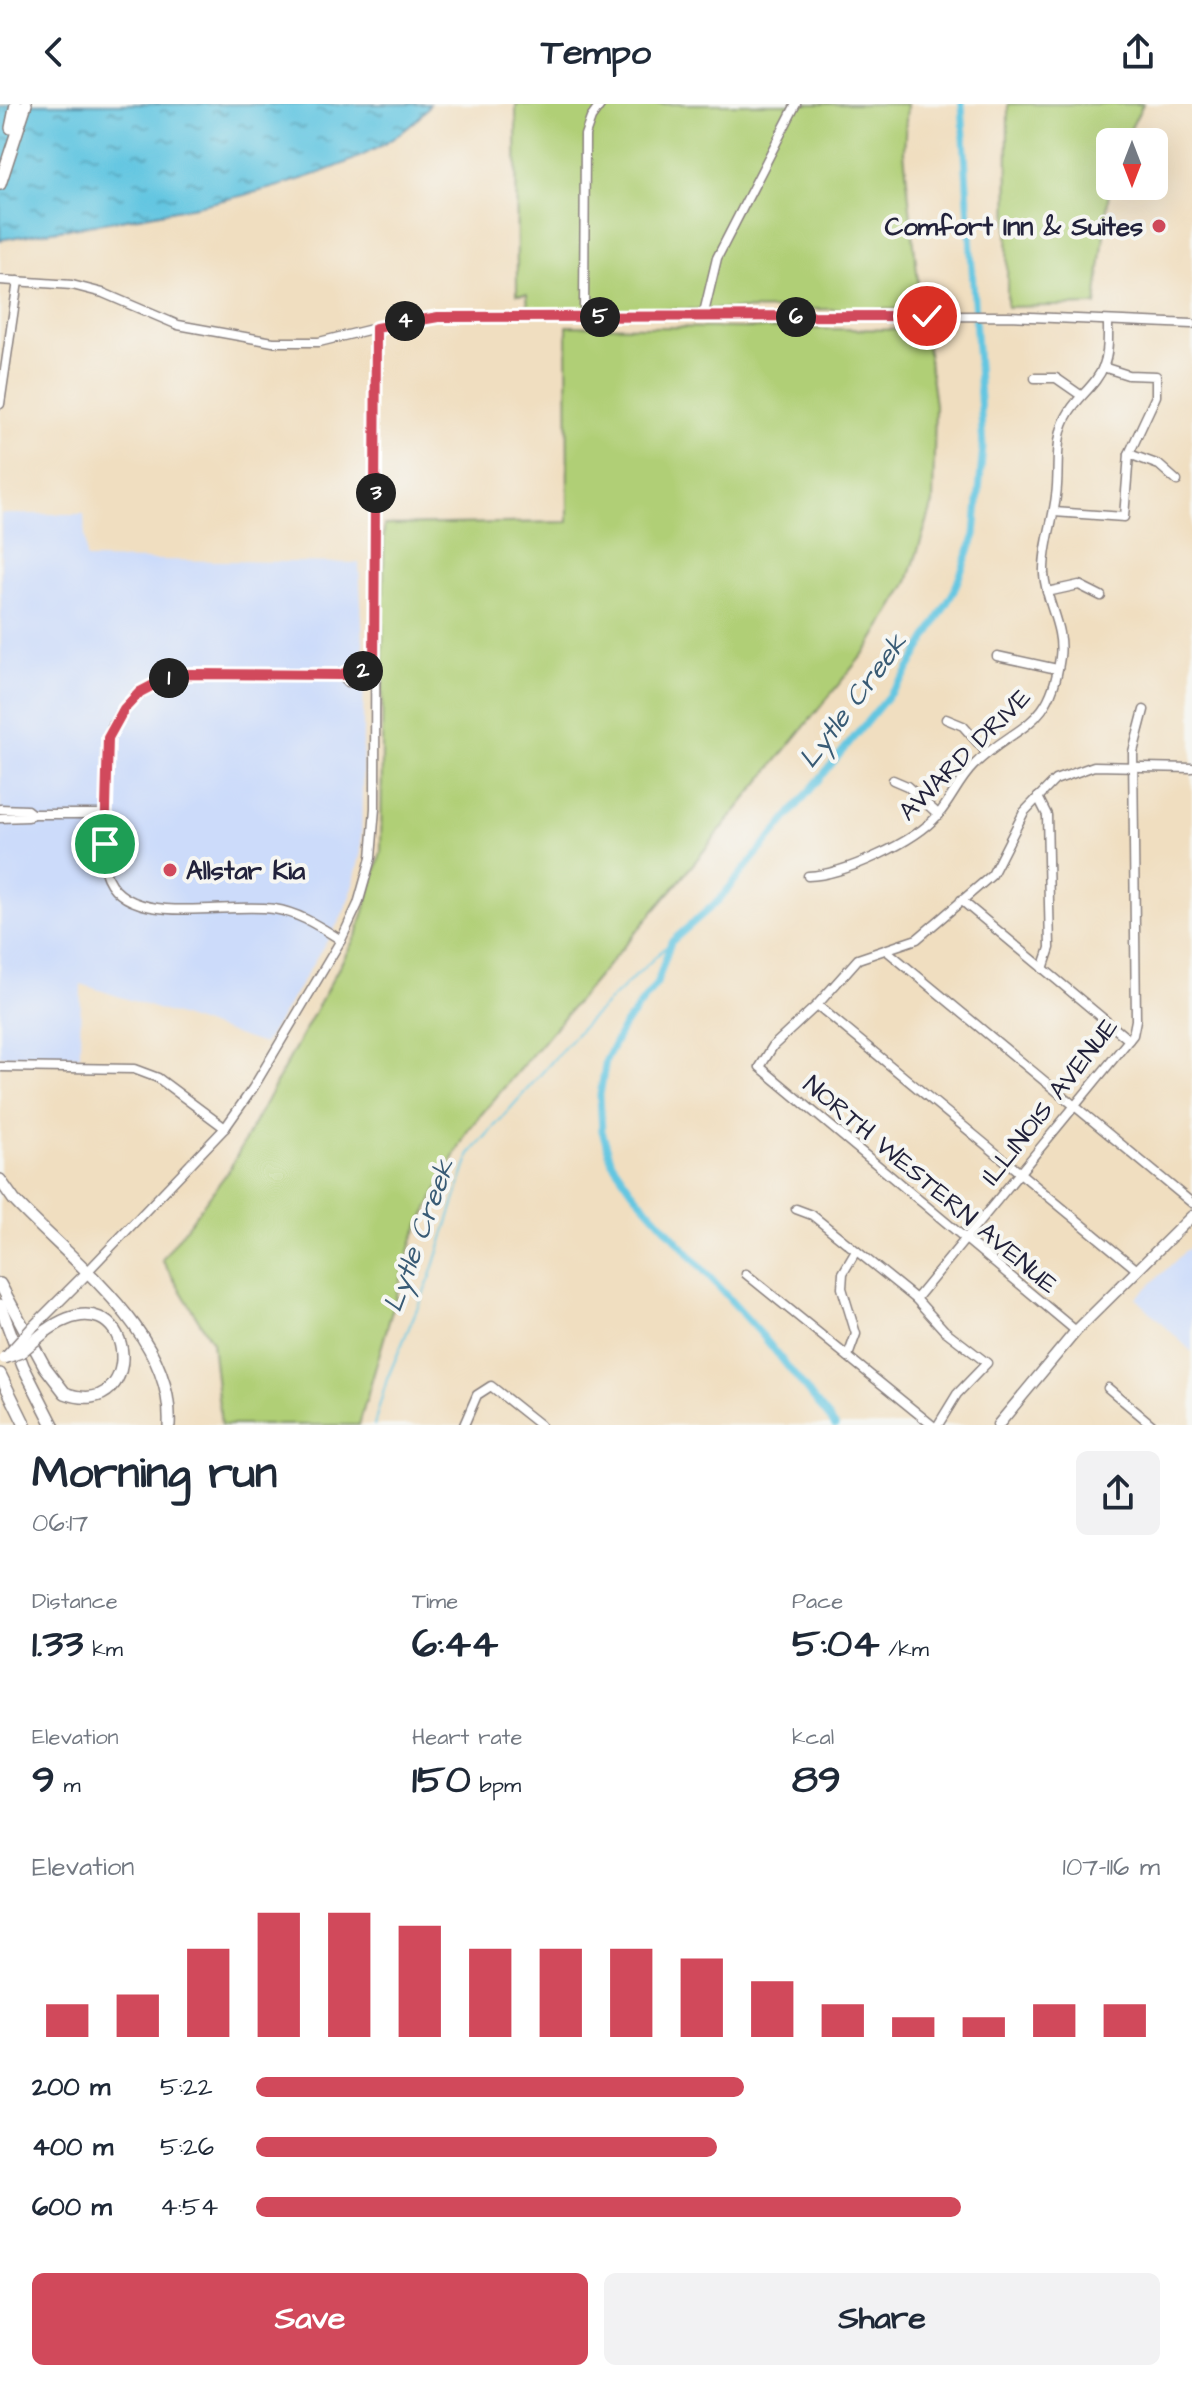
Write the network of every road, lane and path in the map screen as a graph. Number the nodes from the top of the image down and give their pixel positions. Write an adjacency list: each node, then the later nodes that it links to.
1 (16, 104): 5 (highway)
2 (26, 104): 5 (highway)
3 (601, 104): 8 (street)
4 (796, 104): 9 (street)
5 (0, 184)
6 (0, 280): 7 (street)
7 (18, 281): 12 (street); 16 (street)
8 (584, 317): 9 (street); 12 (street)
9 (703, 317): 10 (street)
10 (1108, 323): 11 (street); 13 (street)
11 (1192, 324)
12 (376, 328): 24 (street)
13 (1103, 367): 15 (street, AWARD DRIVE); 17 (street)
14 (1035, 378): 15 (street)
15 (1079, 394): 19 (street, AWARD DRIVE)
16 (0, 404)
17 (1129, 454): 18 (street); 19 (street)
18 (1177, 481)
19 (1054, 512): 20 (street, AWARD DRIVE)
20 (1047, 592): 21 (street); 23 (street, AWARD DRIVE)
21 (1101, 596)
22 (997, 656): 23 (street)
23 (1057, 669): 27 (street, AWARD DRIVE)
24 (374, 676): 34 (street); 39 (street)
25 (1144, 710): 28 (street, ILLINOIS AVENUE)
26 (946, 719): 27 (street)
27 (987, 753): 35 (street, AWARD DRIVE)
28 (1134, 767): 29 (street); 31 (street); 43 (street, ILLINOIS AVENUE)
29 (1192, 768)
30 (893, 780): 35 (street)
31 (1038, 797): 38 (street); 41 (street)
32 (0, 809): 33 (street)
33 (32, 814): 34 (street); 36 (street)
34 (104, 814): 39 (street)
35 (939, 815): 37 (street, AWARD DRIVE)
36 (0, 818)
37 (808, 876)
38 (961, 900): 40 (street); 41 (street)
39 (341, 940): 46 (street)
40 (886, 950): 42 (street); 45 (street)
41 (1043, 969): 43 (street)
42 (817, 1005): 47 (street); 52 (street, NORTH WESTERN AVENUE)
43 (1129, 1040): 45 (street, ILLINOIS AVENUE)
44 (0, 1067): 46 (street)
45 (1075, 1106): 47 (street, ILLINOIS AVENUE); 49 (street)
46 (225, 1128): 55 (street)
47 (1020, 1173): 52 (street, ILLINOIS AVENUE); 54 (street)
48 (0, 1180): 55 (highway)
49 (1192, 1203)
50 (796, 1209): 53 (street)
51 (1192, 1216): 54 (main road)
52 (964, 1239): 58 (street, ILLINOIS AVENUE); 60 (street, NORTH WESTERN AVENUE)
53 (856, 1251): 58 (street); 61 (street)
54 (1136, 1269): 60 (main road)
55 (86, 1274): 62 (main road, bridge); 67 (highway)
56 (746, 1274): 61 (street)
57 (0, 1284): 62 (highway, bridge)
58 (916, 1299): 70 (street)
59 (0, 1305): 66 (highway)
60 (1076, 1331): 71 (main road)
61 (848, 1356): 70 (street)
62 (2, 1360)
63 (0, 1374): 65 (highway)
64 (1108, 1388): 72 (street)
65 (25, 1425)
66 (53, 1425)
67 (169, 1425)
68 (464, 1425): 69 (street)
69 (540, 1425)
70 (935, 1425)
71 (998, 1425)
72 (1152, 1425)

